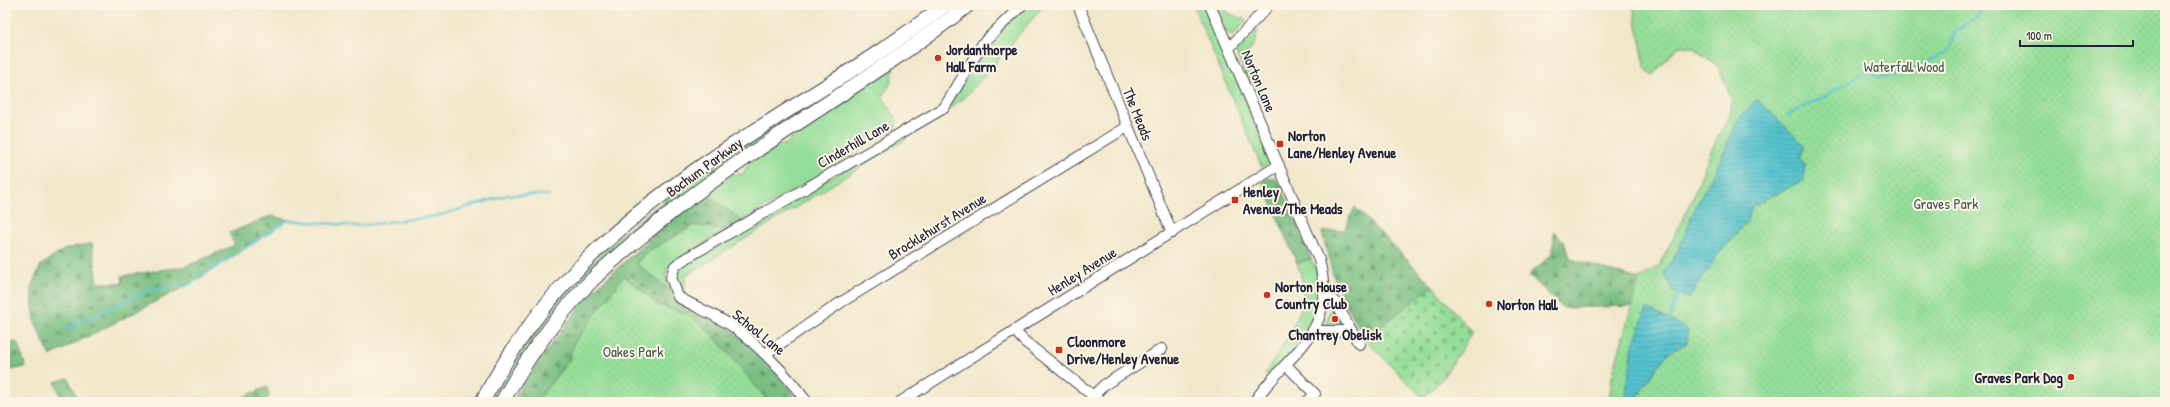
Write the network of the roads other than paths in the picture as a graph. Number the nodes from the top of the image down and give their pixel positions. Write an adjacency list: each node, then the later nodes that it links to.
1 (945, 5): 21 (highway, Bochum Parkway)
2 (968, 5): 22 (highway, Bochum Parkway)
3 (1022, 5): 11 (street, Cinderhill Lane)
4 (1078, 5): 8 (street, The Meads)
5 (1210, 5): 7 (street, Norton Lane)
6 (1269, 5): 7 (street)
7 (1228, 48): 9 (street, Norton Lane)
8 (1127, 127): 10 (street, The Meads); 18 (street, Brocklehurst Avenue)
9 (1279, 165): 10 (street, Henley Avenue); 12 (street, Norton Lane)
10 (1172, 233): 14 (street, Henley Avenue)
11 (671, 277): 18 (street, School Lane)
12 (1324, 292): 13 (street); 15 (street, Norton Lane)
13 (1349, 328): 15 (street); 16 (street)
14 (1015, 331): 20 (street); 24 (street, Henley Avenue)
15 (1313, 331): 19 (street, Norton Lane)
16 (1360, 344)
17 (1162, 349): 20 (street)
18 (765, 354): 23 (street, School Lane)
19 (1286, 365): 25 (street, Norton Lane); 26 (street)
20 (1097, 399)
21 (482, 402)
22 (502, 402)
23 (807, 402)
24 (900, 402)
25 (1254, 402)
26 (1307, 402)

